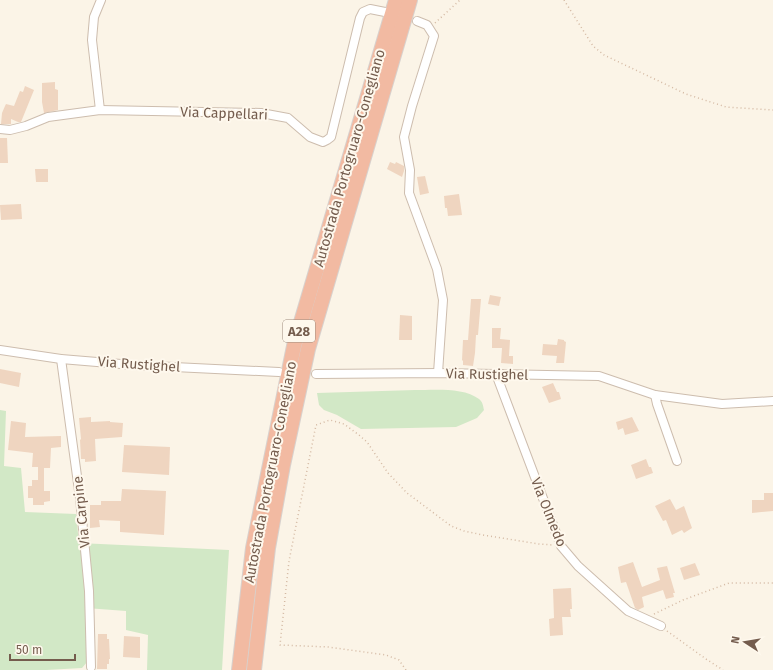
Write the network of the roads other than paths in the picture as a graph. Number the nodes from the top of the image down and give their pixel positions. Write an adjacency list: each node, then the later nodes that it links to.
1 (101, 0): 6 (street)
2 (396, 0): 19 (highway, Autostrada Portogruaro-Conegliano / A28)
3 (410, 0): 20 (highway, Autostrada Portogruaro-Conegliano / A28)
4 (385, 12): 6 (street, Via Cappellari)
5 (417, 21): 11 (street)
6 (100, 110): 7 (street, Via Cappellari)
7 (0, 129)
8 (0, 350): 9 (street, Via Rustighel)
9 (61, 359): 10 (street, Via Rustighel); 18 (street, Via Carpine)
10 (279, 372)
11 (438, 373): 12 (street, Via Rustighel); 13 (street, Via Rustighel)
12 (316, 374)
13 (496, 374): 14 (street, Via Rustighel); 17 (street, Via Olmedo)
14 (655, 395): 15 (street, Via Rustighel); 16 (street)
15 (773, 401)
16 (677, 461)
17 (661, 626)
18 (91, 667)
19 (238, 670)
20 (254, 670)

